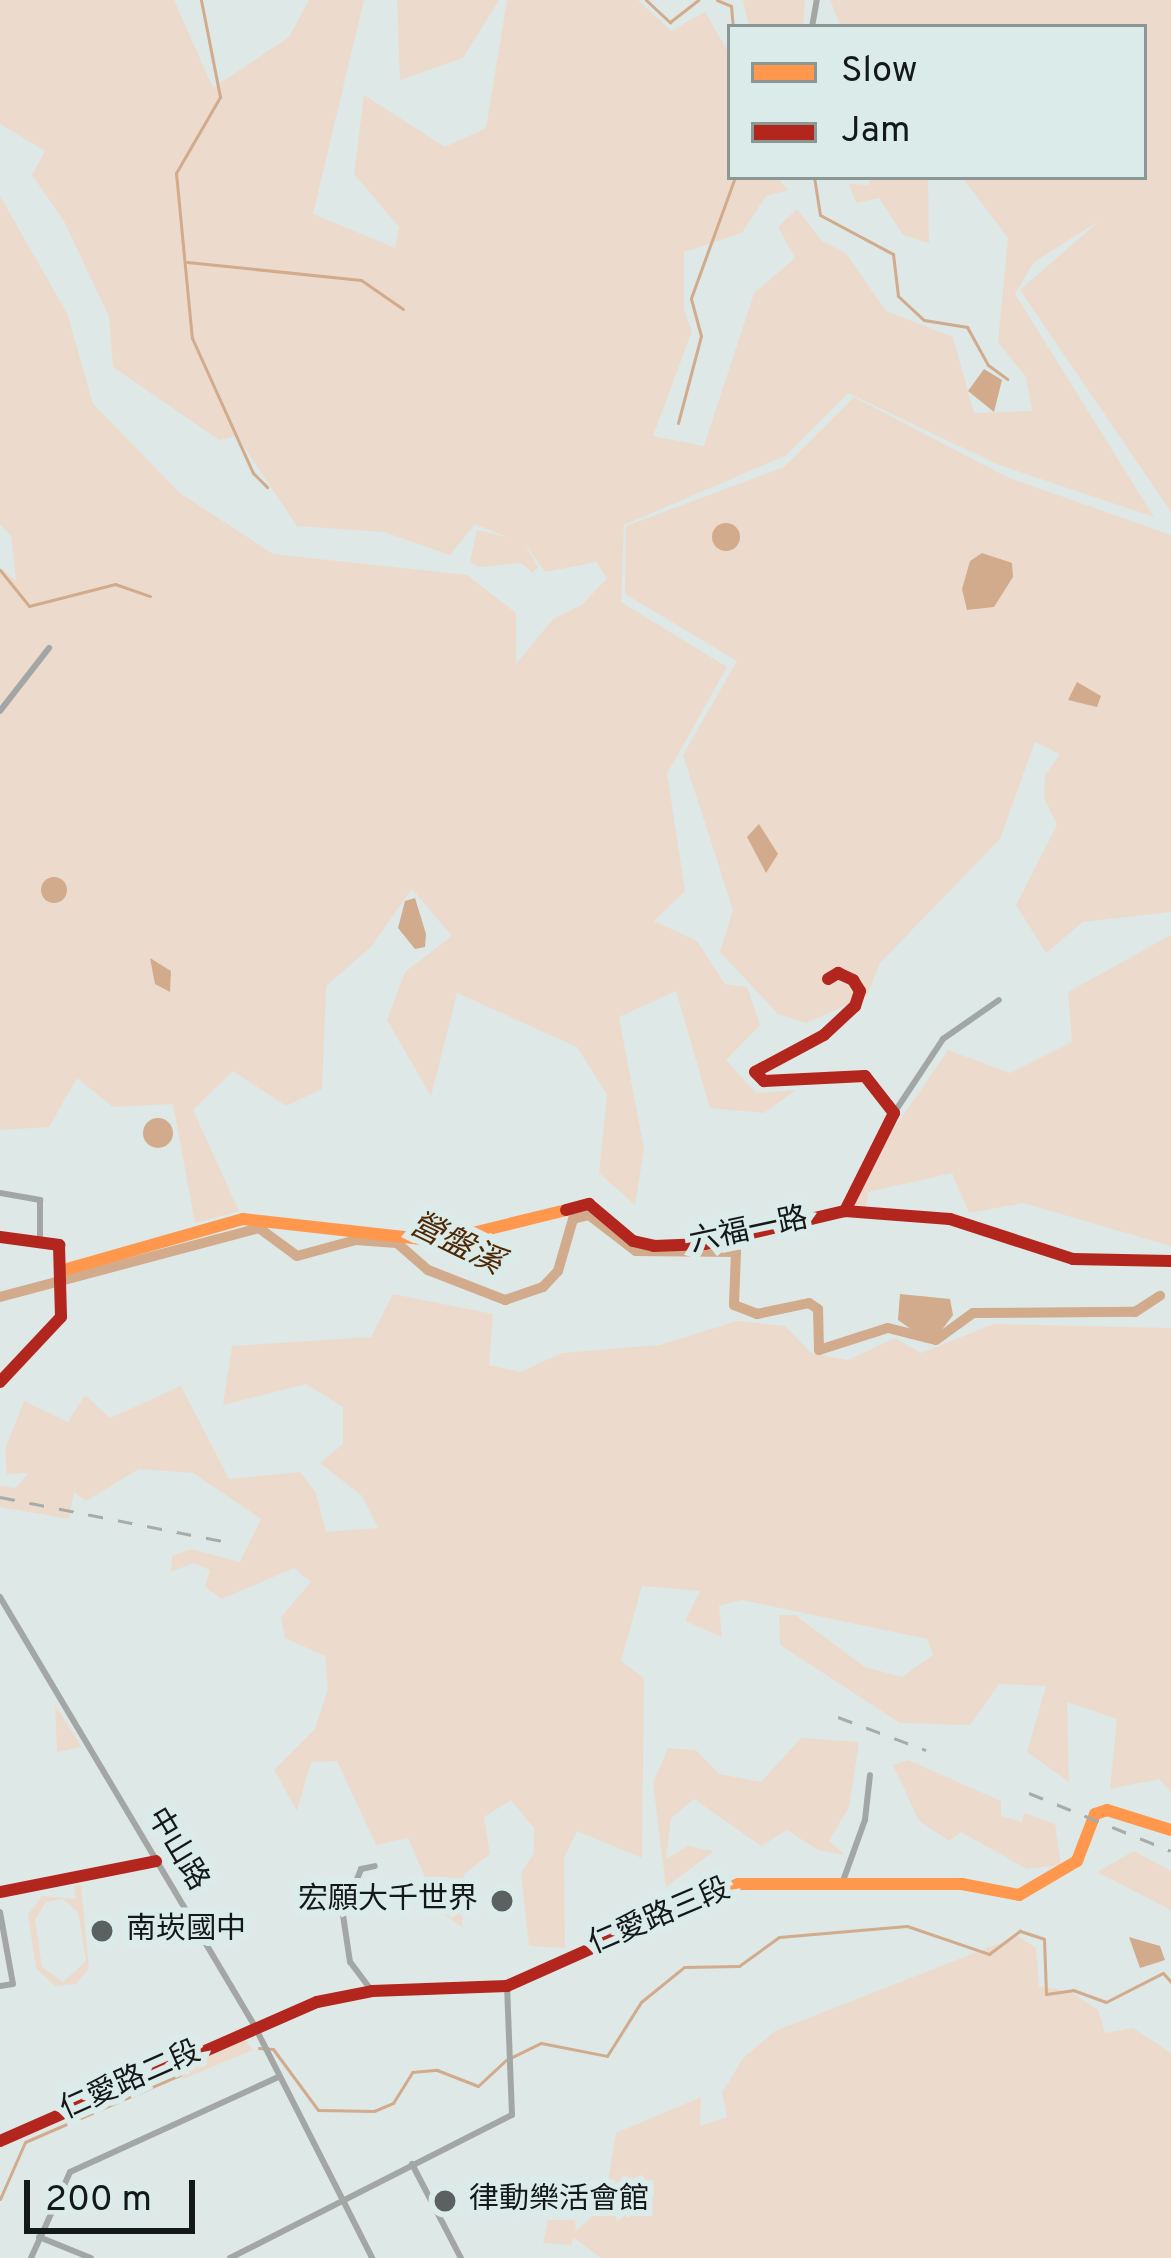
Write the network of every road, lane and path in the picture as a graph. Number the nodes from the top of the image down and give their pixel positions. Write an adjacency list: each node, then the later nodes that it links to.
1 (49, 648): 2 (street)
2 (0, 711)
3 (828, 979): 5 (street)
4 (999, 1000): 5 (street)
5 (894, 1113): 7 (street)
6 (0, 1193): 9 (street)
7 (844, 1211): 10 (street, 六福一路); 11 (street, 六福一路)
8 (0, 1237): 9 (street)
9 (39, 1241): 11 (street)
10 (1171, 1261)
11 (60, 1276): 12 (street)
12 (0, 1382)
13 (0, 1597): 16 (street, 中山路)
14 (870, 1775): 18 (street)
15 (1171, 1830): 18 (street, 仁愛路三段)
16 (156, 1861): 19 (street); 24 (street, 中山路)
17 (375, 1866): 23 (street)
18 (843, 1881): 22 (street, 仁愛路三段)
19 (0, 1892)
20 (0, 1912): 21 (street)
21 (0, 1986)
22 (507, 1986): 23 (street, 仁愛路三段); 27 (street)
23 (372, 1991): 24 (street, 仁愛路三段)
24 (255, 2027): 25 (street, 中山路); 26 (street, 仁愛路二段)
25 (278, 2077): 28 (street, 中山路); 29 (street)
26 (2, 2137)
27 (412, 2164): 28 (street); 34 (street)
28 (343, 2201): 32 (street); 33 (street, 中山路)
29 (39, 2236): 30 (street); 31 (street)
30 (31, 2258)
31 (91, 2258)
32 (230, 2258)
33 (372, 2258)
34 (461, 2258)

